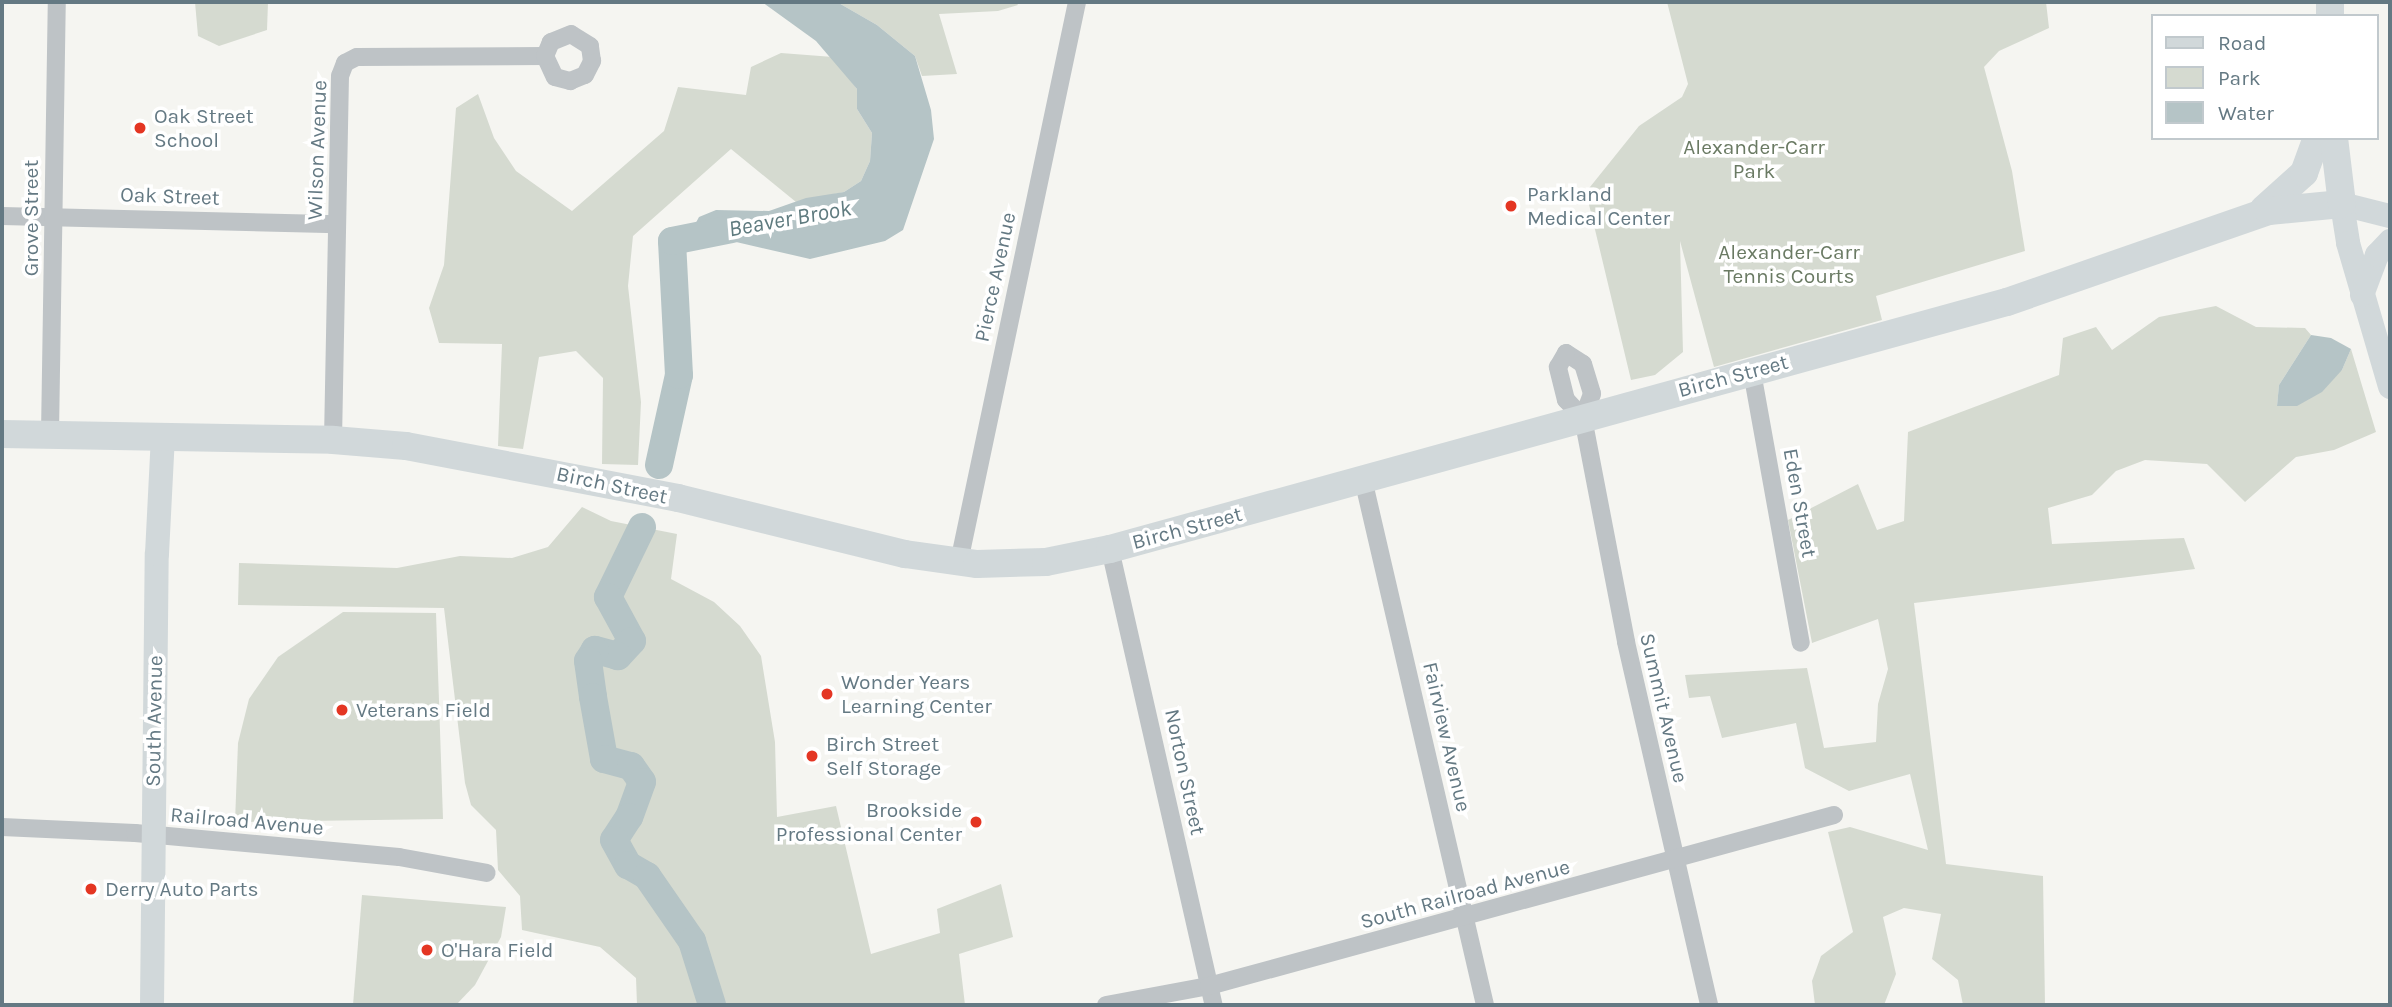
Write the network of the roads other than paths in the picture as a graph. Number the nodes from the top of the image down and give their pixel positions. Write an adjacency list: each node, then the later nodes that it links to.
1 (57, 2): 8 (street, Grove Street)
2 (1077, 2): 23 (street, Pierce Avenue)
3 (545, 56): 11 (street, Wilson Avenue)
4 (2316, 140): 9 (main road)
5 (2334, 140): 6 (main road)
6 (2342, 204): 9 (main road, Birch Street); 10 (street); 13 (street)
7 (2, 216): 8 (street, Oak Street)
8 (55, 216): 11 (street, Oak Street); 18 (street, Grove Street)
9 (2254, 216): 14 (main road, Birch Street)
10 (2390, 216)
11 (337, 224): 20 (street, Wilson Avenue)
12 (2390, 241): 13 (street)
13 (2362, 295): 15 (street)
14 (1752, 372): 16 (main road, Birch Street); 24 (street, Eden Street)
15 (2390, 387)
16 (1583, 418): 21 (main road, Birch Street); 28 (street, Summit Avenue)
17 (2, 434): 18 (main road, Birch Street)
18 (50, 434): 19 (main road, Birch Street)
19 (163, 437): 20 (main road, Birch Street); 27 (street, South Avenue)
20 (333, 440): 23 (main road, Birch Street)
21 (1363, 479): 22 (main road, Birch Street); 30 (street, Fairview Avenue)
22 (1110, 549): 23 (main road, Birch Street); 31 (street, Norton Street)
23 (959, 562)
24 (1801, 643)
25 (1834, 815): 28 (street, South Railroad Avenue)
26 (2, 827): 27 (street, Railroad Avenue)
27 (152, 835): 29 (street, Railroad Avenue); 32 (street, South Avenue)
28 (1675, 859): 30 (street, South Railroad Avenue); 36 (street, Summit Avenue)
29 (487, 873)
30 (1466, 918): 31 (street, South Railroad Avenue); 35 (street, Fairview Avenue)
31 (1209, 986): 33 (street, South Railroad Avenue); 34 (street, Norton Street)
32 (152, 1005)
33 (1106, 1005)
34 (1214, 1005)
35 (1485, 1005)
36 (1709, 1005)

